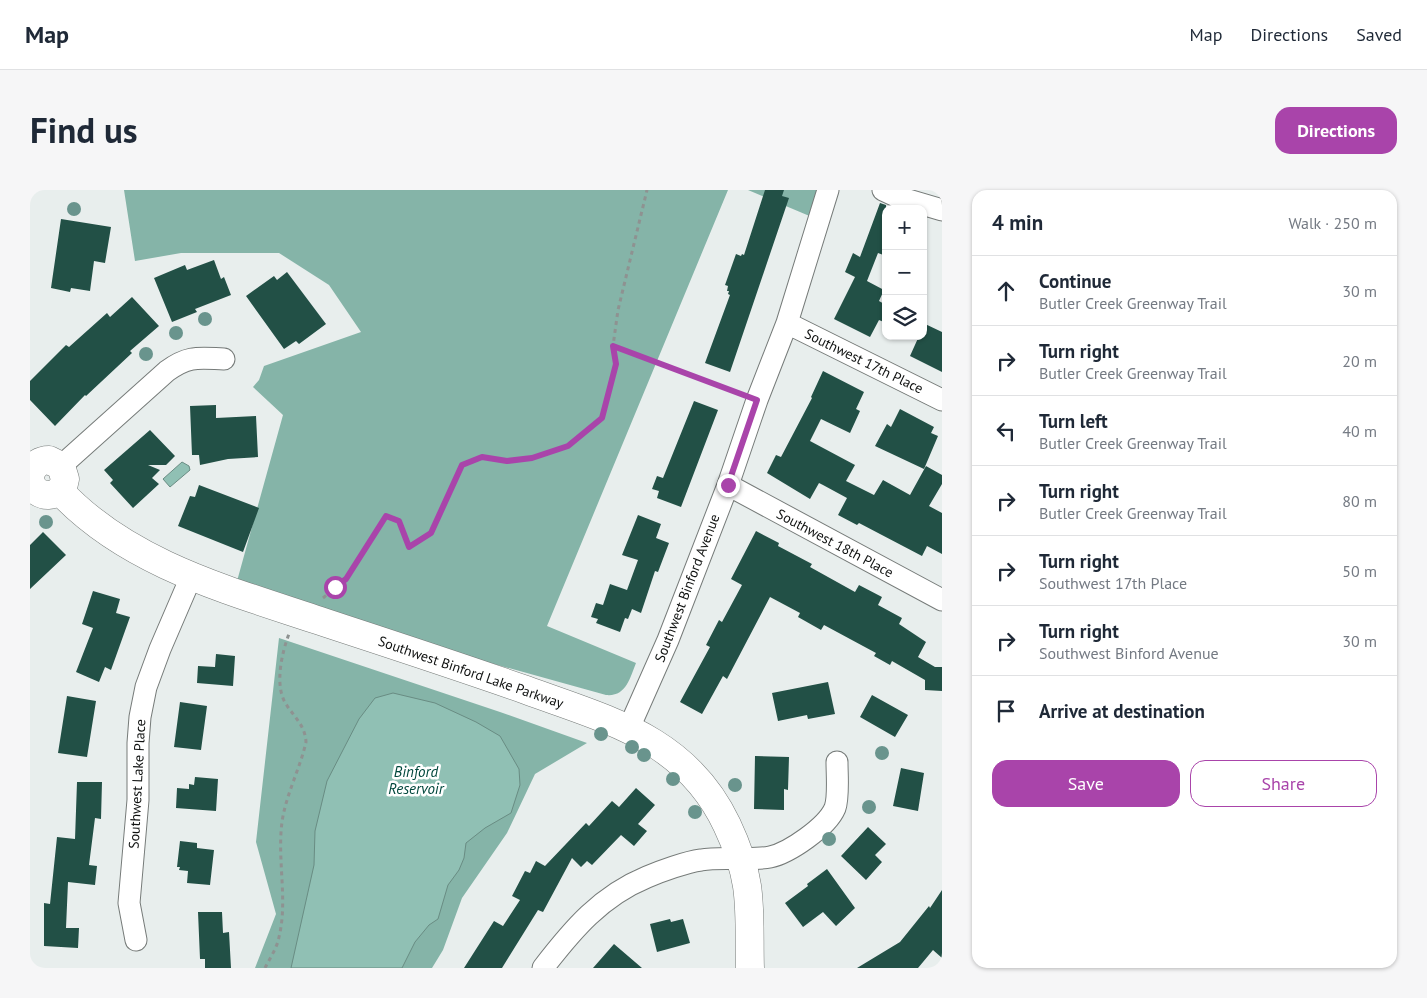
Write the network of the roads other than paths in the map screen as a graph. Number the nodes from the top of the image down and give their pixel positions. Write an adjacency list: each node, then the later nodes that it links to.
1 (828, 190): 4 (street, Southwest Binford Avenue)
2 (883, 190): 3 (street)
3 (942, 210)
4 (787, 323): 6 (street, Southwest 17th Place); 8 (street, Southwest Binford Avenue)
5 (224, 359): 7 (street)
6 (942, 400)
7 (39, 477): 9 (street, Southwest Binford Lake Parkway)
8 (728, 485): 10 (street, Southwest 18th Place); 11 (street, Southwest Binford Avenue)
9 (191, 577): 11 (street, Southwest Binford Lake Parkway); 14 (street, Southwest Lake Place)
10 (942, 600)
11 (629, 728): 13 (street, Southwest Binford Lake Parkway)
12 (837, 762): 13 (street)
13 (740, 858): 15 (street); 16 (street, Southwest Binford Lake Parkway)
14 (136, 940)
15 (543, 968)
16 (750, 968)

